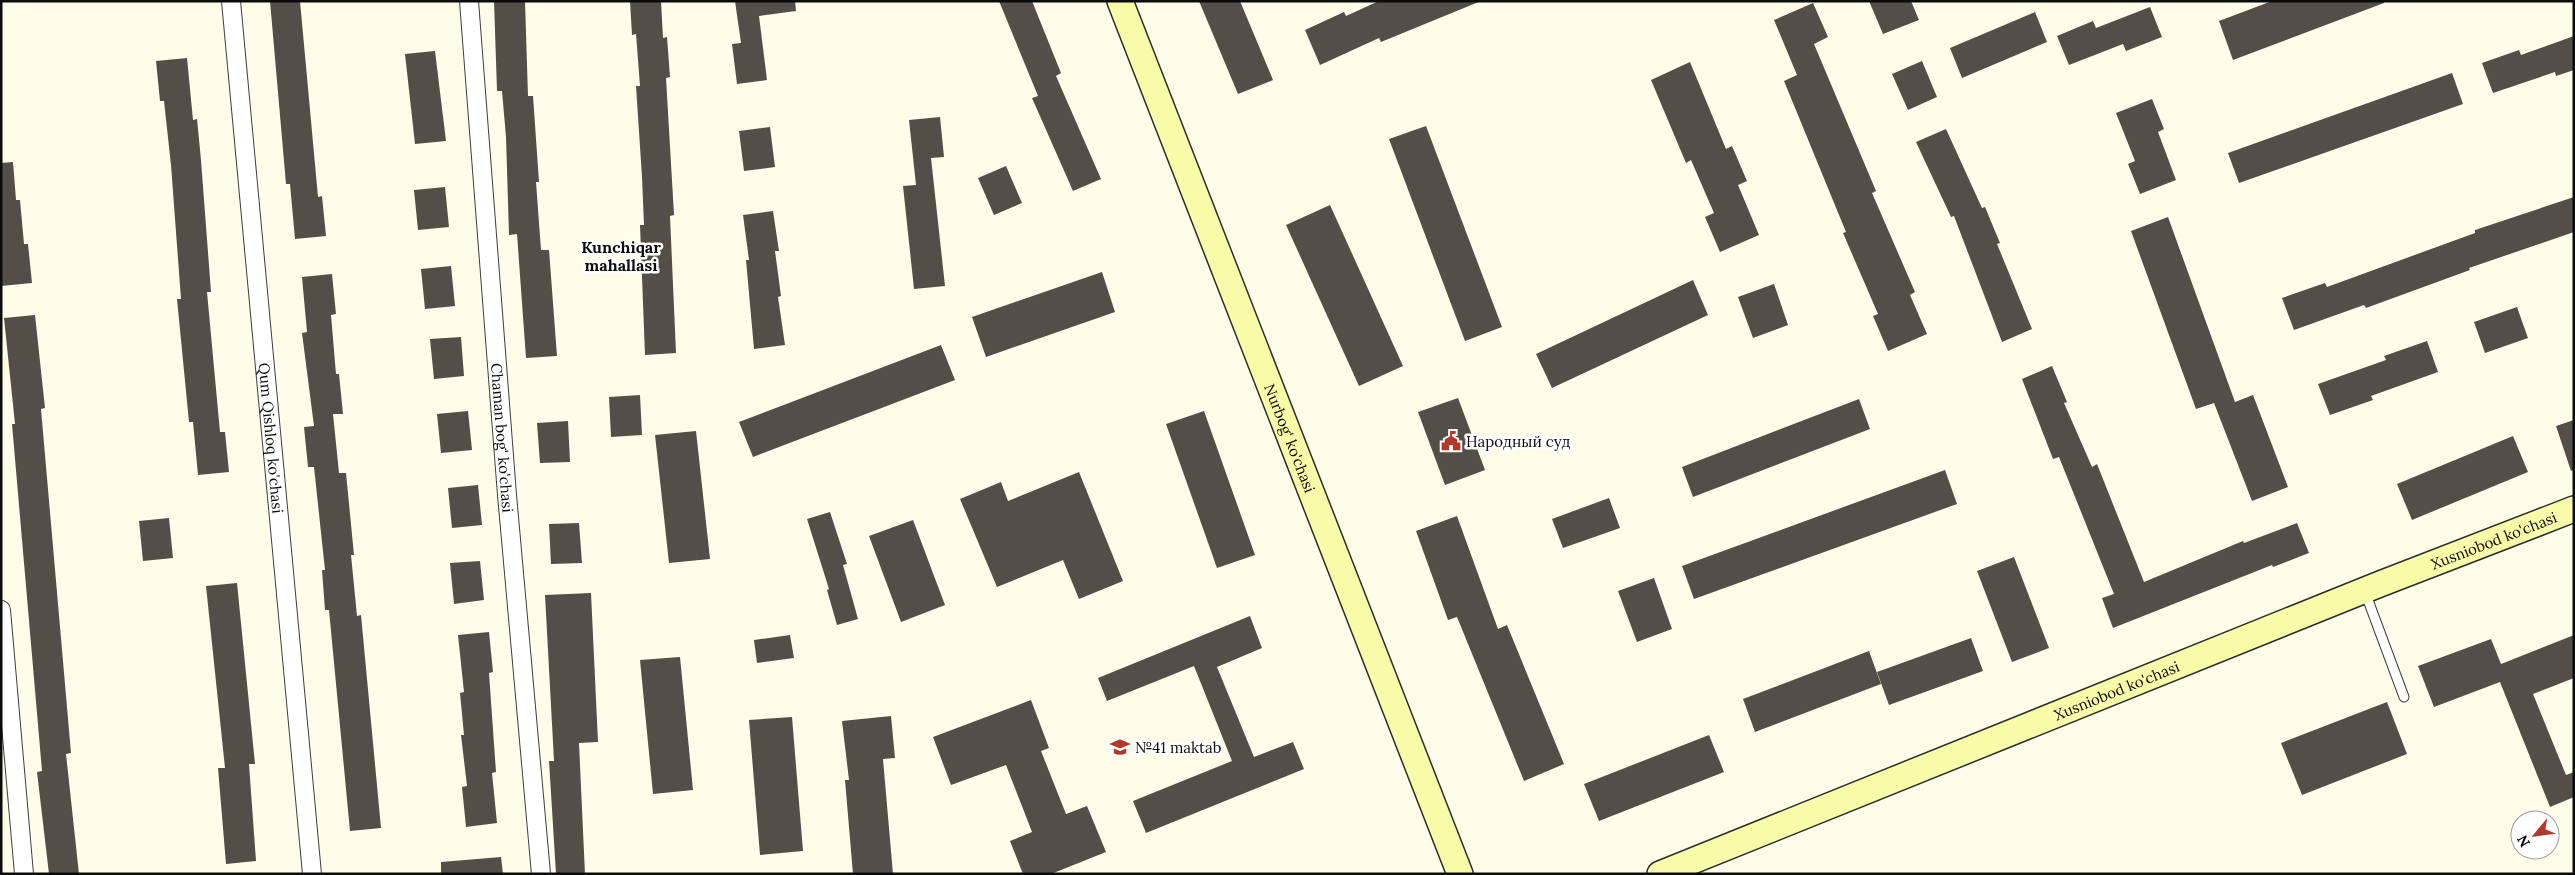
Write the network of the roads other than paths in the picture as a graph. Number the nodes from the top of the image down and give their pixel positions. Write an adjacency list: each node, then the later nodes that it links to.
1 (231, 1): 9 (street, Qum Qishloq ko'chasi)
2 (469, 1): 10 (street, Chaman bog' ko'chasi)
3 (1120, 1): 11 (street, Nurbog' ko'chasi)
4 (2574, 510): 5 (street, Xusniobod ko'chasi)
5 (2364, 591): 7 (lane); 12 (street, Xusniobod ko'chasi)
6 (1, 610): 8 (street)
7 (2404, 697)
8 (24, 874)
9 (312, 874)
10 (541, 874)
11 (1460, 874)
12 (1660, 874)

